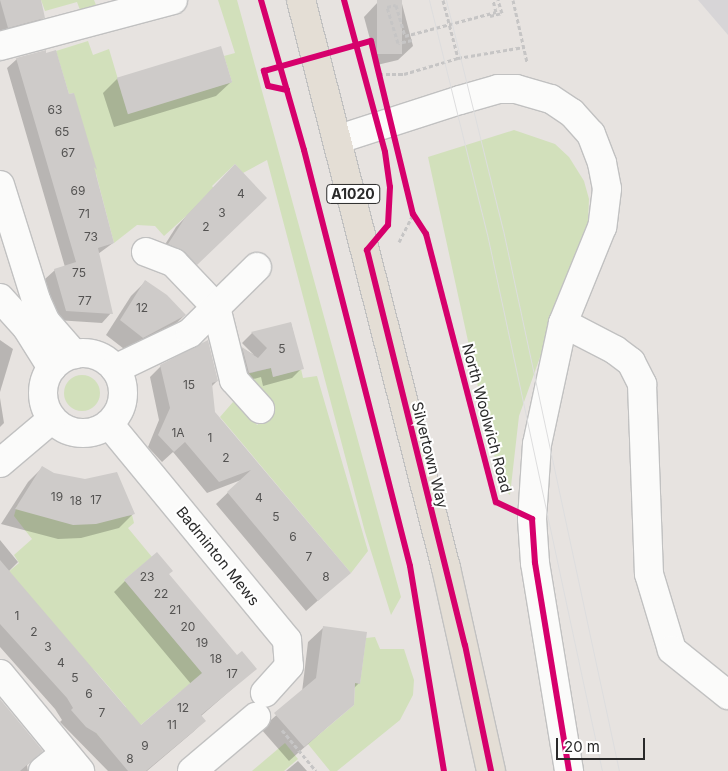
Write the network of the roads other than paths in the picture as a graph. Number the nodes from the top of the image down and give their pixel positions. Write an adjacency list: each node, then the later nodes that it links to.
1 (173, 0): 3 (street)
2 (301, 0): 4 (main road, A1020)
3 (0, 46)
4 (339, 139): 10 (street, North Woolwich Road); 23 (main road, Silvertown Way / A1020)
5 (0, 185): 11 (street)
6 (146, 252): 9 (street)
7 (257, 267): 9 (street)
8 (0, 298): 12 (street)
9 (216, 307): 13 (street); 14 (street)
10 (563, 323): 19 (street); 24 (street, North Woolwich Road)
11 (74, 354): 12 (street); 13 (street)
12 (52, 368): 15 (street)
13 (116, 369): 16 (street)
14 (260, 409)
15 (52, 419): 16 (street); 17 (street)
16 (109, 424): 22 (street, Badminton Mews)
17 (0, 463)
18 (0, 674): 20 (street)
19 (728, 695)
20 (72, 762): 21 (street)
21 (43, 771)
22 (192, 771)
23 (491, 771)
24 (569, 771)

